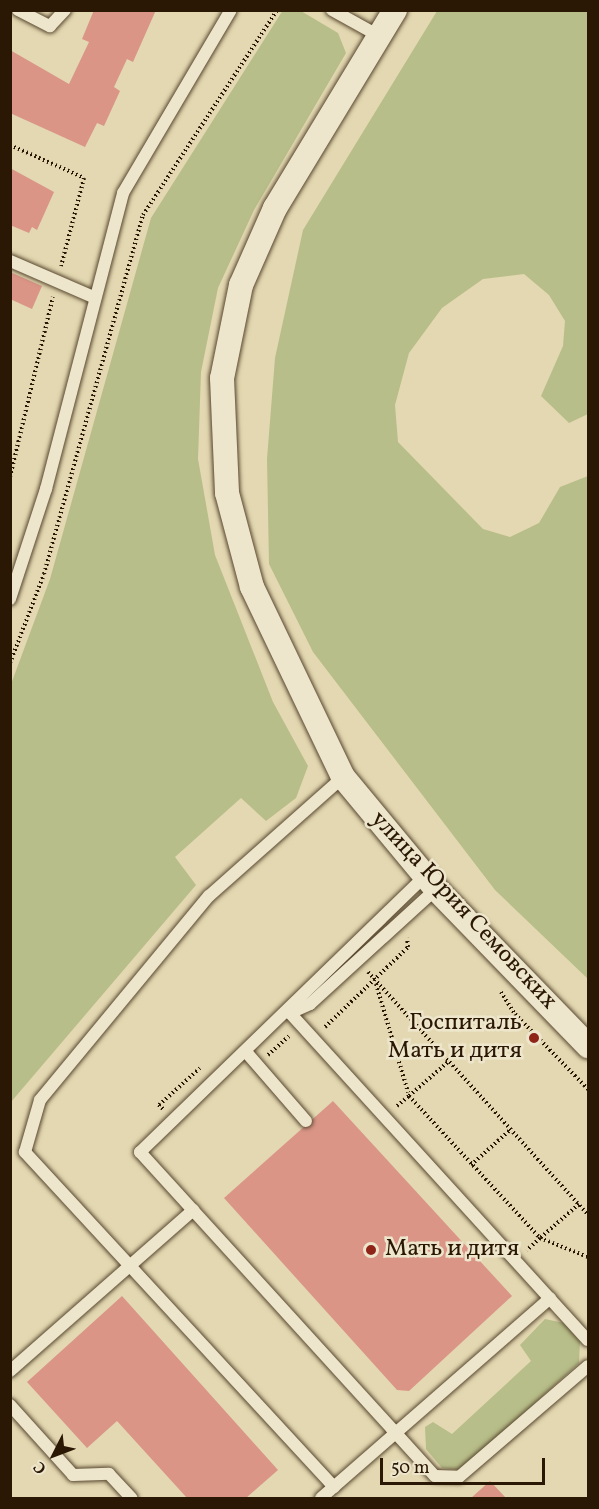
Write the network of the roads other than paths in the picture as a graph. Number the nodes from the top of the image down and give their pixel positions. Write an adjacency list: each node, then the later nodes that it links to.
1 (18, 10): 2 (lane)
2 (65, 10)
3 (231, 10): 8 (lane)
4 (332, 10): 6 (lane)
5 (394, 10): 6 (street, улица Юрия Семовских)
6 (379, 36): 10 (street, улица Юрия Семовских)
7 (10, 261): 8 (lane)
8 (93, 297): 9 (lane)
9 (10, 599)
10 (343, 777): 11 (street, улица Юрия Семовских); 17 (lane)
11 (430, 883): 12 (lane); 12 (lane); 13 (street, улица Юрия Семовских)
12 (290, 1012): 14 (lane); 18 (lane)
13 (588, 1046)
14 (247, 1053): 15 (lane); 16 (lane)
15 (306, 1121)
16 (193, 1210): 17 (lane); 23 (lane)
17 (130, 1265): 21 (lane); 24 (lane)
18 (550, 1298): 19 (lane); 23 (lane)
19 (588, 1340)
20 (588, 1366): 23 (lane)
21 (10, 1371)
22 (10, 1405): 25 (lane)
23 (396, 1433): 24 (lane)
24 (334, 1487): 26 (lane)
25 (131, 1498)
26 (321, 1498)

